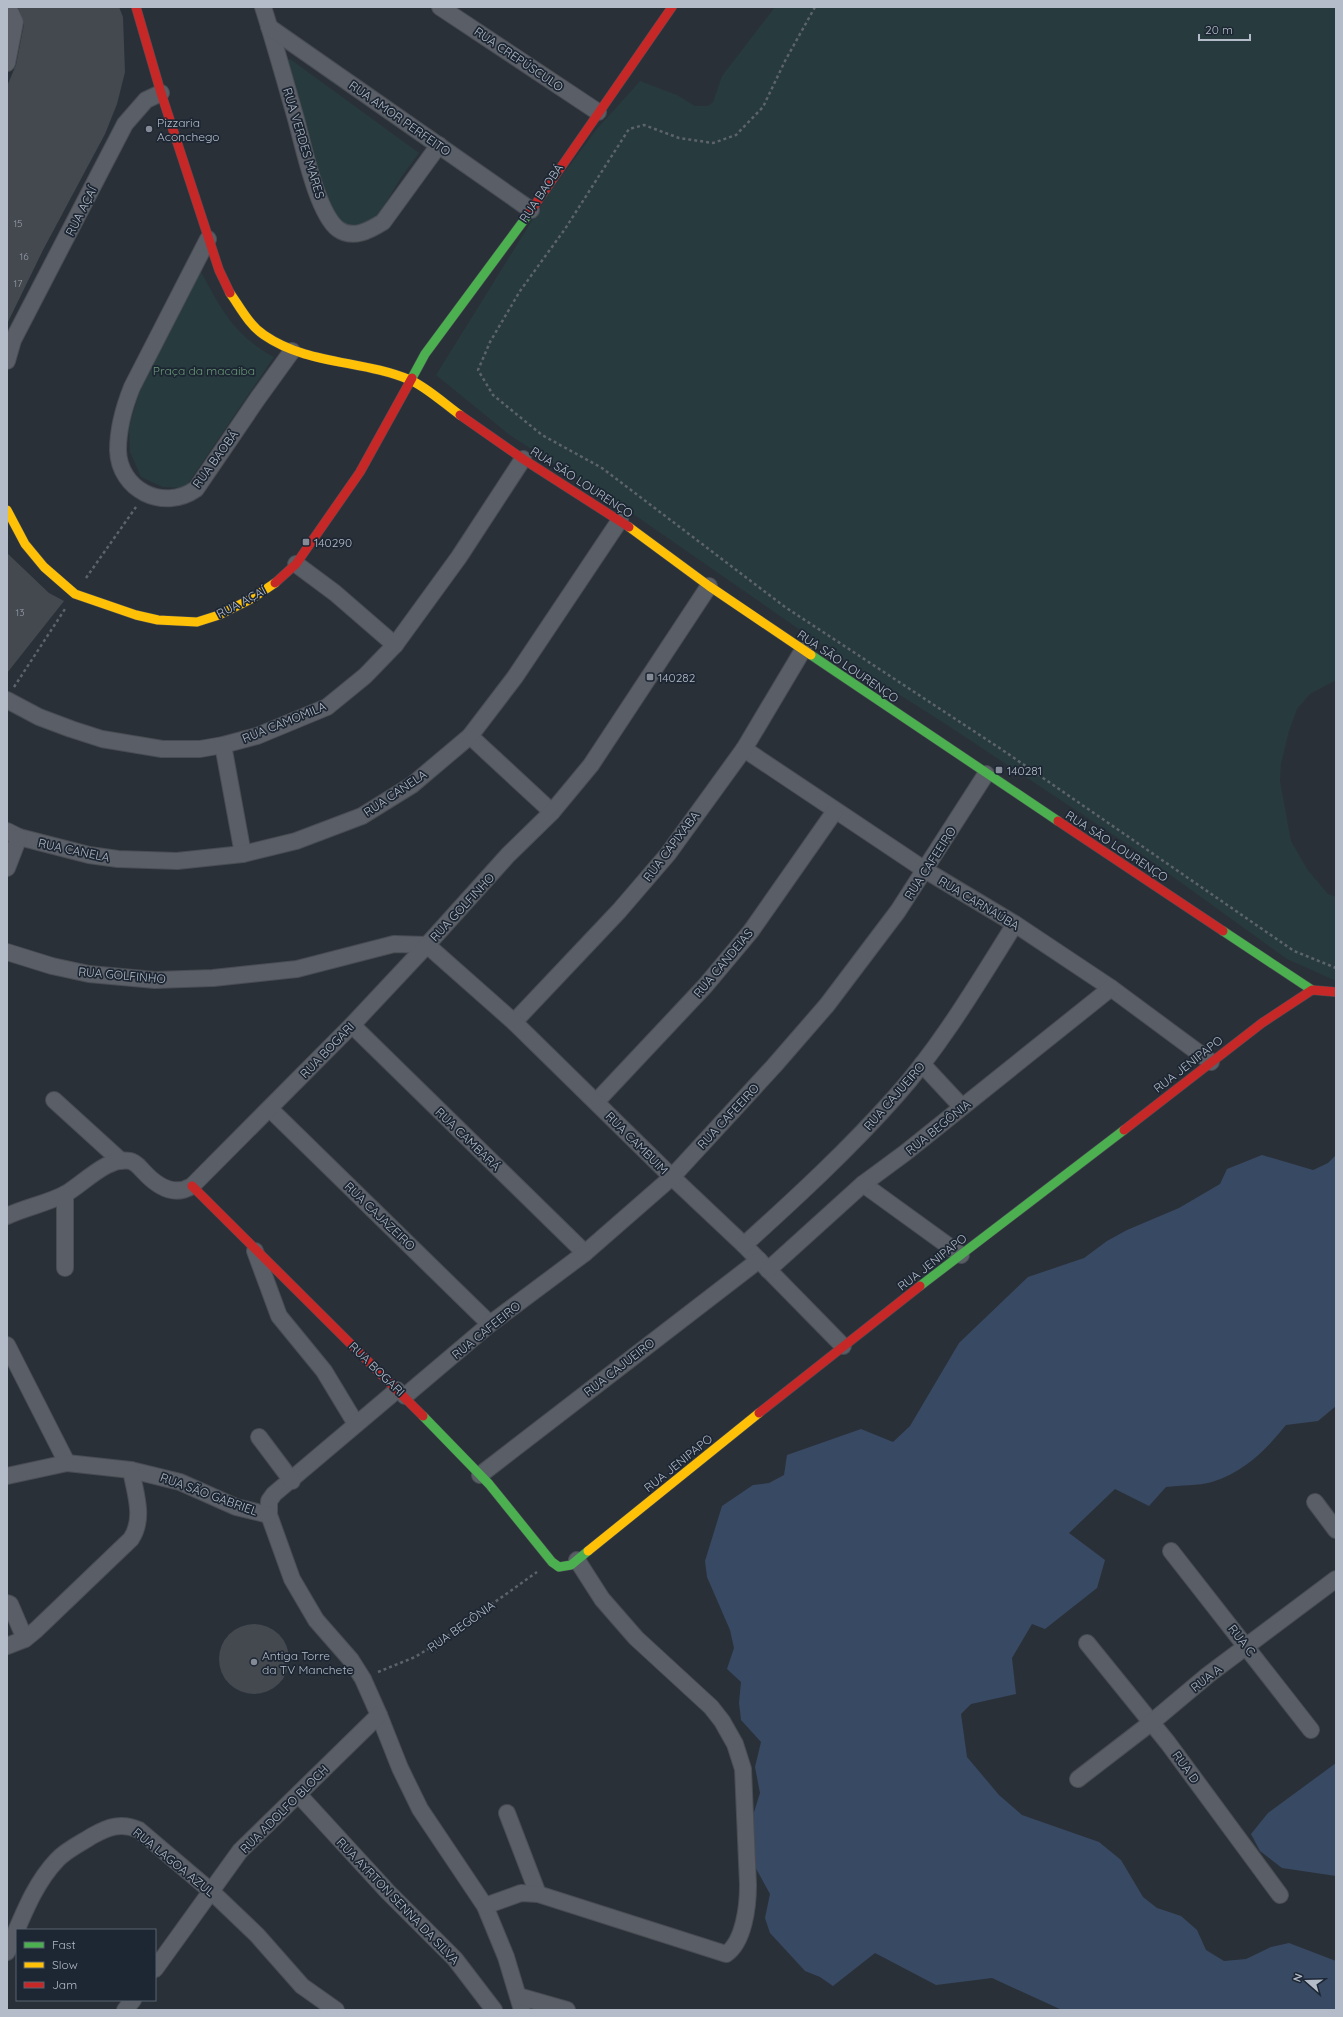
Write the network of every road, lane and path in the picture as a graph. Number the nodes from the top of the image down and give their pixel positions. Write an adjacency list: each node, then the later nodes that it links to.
1 (8, 7): 8 (street)
2 (136, 7): 9 (street)
3 (263, 7): 7 (street, RUA VERDES MARES)
4 (440, 7): 10 (street, RUA CREPÚSCULO)
5 (815, 7): 39 (path)
6 (666, 9): 10 (street, RUA BAOBÁ)
7 (269, 27): 11 (street, RUA AMOR PERFEITO); 11 (street, RUA VERDES MARES)
8 (7, 63)
9 (161, 93): 13 (street); 14 (street, RUA AÇAÍ)
10 (598, 112): 12 (street, RUA BAOBÁ)
11 (439, 145): 12 (street, RUA AMOR PERFEITO)
12 (530, 210): 17 (street, RUA BAOBÁ)
13 (208, 239): 15 (street); 15 (street, RUA BAOBÁ)
14 (10, 339): 16 (street, RUA AÇAÍ)
15 (292, 351): 17 (street, RUA SÃO LOURENÇO)
16 (7, 361)
17 (410, 380): 18 (street, RUA SÃO LOURENÇO); 21 (street, RUA AÇAÍ)
18 (523, 459): 20 (street, RUA SÃO LOURENÇO); 23 (street, RUA CAMOMILA)
19 (7, 510): 21 (street, RUA AÇAÍ)
20 (620, 520): 22 (street, RUA SÃO LOURENÇO); 26 (street, RUA CANELA)
21 (296, 564): 23 (street)
22 (709, 586): 24 (street, RUA SÃO LOURENÇO); 31 (street, RUA GOLFINHO)
23 (395, 645): 27 (street, RUA CAMOMILA)
24 (803, 650): 28 (street, RUA CAPIXABA); 29 (street, RUA SÃO LOURENÇO)
25 (7, 700): 27 (street, RUA CAMOMILA)
26 (470, 736): 31 (street); 33 (street, RUA CANELA)
27 (223, 745): 33 (street)
28 (744, 749): 30 (street, RUA CARNAÚBA); 43 (street, RUA CAPIXABA)
29 (986, 774): 35 (street, RUA CAFEEIRO); 41 (street, RUA SÃO LOURENÇO)
30 (835, 811): 35 (street, RUA CARNAÚBA); 48 (street, RUA CANDEIAS)
31 (552, 812): 37 (street, RUA GOLFINHO)
32 (13, 834): 33 (street, RUA CANELA); 34 (street)
33 (243, 854)
34 (7, 868)
35 (925, 870): 36 (street, RUA CARNAÚBA); 52 (street, RUA CAFEEIRO)
36 (1015, 924): 40 (street, RUA CARNAÚBA); 46 (street, RUA CAJUEIRO)
37 (427, 945): 38 (street, RUA GOLFINHO); 43 (street, RUA CAMBUIM); 44 (street, RUA BOGARI)
38 (7, 952)
39 (1336, 968)
40 (1111, 988): 45 (street, RUA CARNAÚBA); 49 (street, RUA BEGÔNIA)
41 (1312, 990): 42 (street); 45 (street, RUA JENIPAPO)
42 (1336, 992)
43 (514, 1022): 48 (street, RUA CAMBUIM)
44 (352, 1025): 50 (street, RUA BOGARI); 59 (street, RUA CAMBARÁ)
45 (1211, 1062): 60 (street, RUA JENIPAPO)
46 (922, 1064): 49 (street); 57 (street, RUA CAJUEIRO)
47 (54, 1100): 51 (street)
48 (596, 1102): 52 (street, RUA CAMBUIM)
49 (962, 1107): 53 (street, RUA BEGÔNIA)
50 (270, 1109): 54 (street, RUA BOGARI); 63 (street, RUA CAJAZEIRO)
51 (114, 1162): 54 (street); 55 (street)
52 (672, 1177): 57 (street, RUA CAMBUIM); 59 (street, RUA CAFEEIRO)
53 (863, 1184): 60 (street); 61 (street, RUA BEGÔNIA)
54 (192, 1186): 58 (street, RUA BOGARI)
55 (65, 1194): 56 (street); 62 (street)
56 (7, 1216)
57 (744, 1245): 61 (street, RUA CAMBUIM)
58 (255, 1251): 66 (street, RUA BOGARI); 67 (street)
59 (585, 1253): 63 (street, RUA CAFEEIRO)
60 (961, 1255): 65 (street, RUA JENIPAPO)
61 (764, 1265): 65 (street, RUA CAMBUIM); 71 (street, RUA CAJUEIRO)
62 (65, 1268)
63 (490, 1324): 66 (street, RUA CAFEEIRO)
64 (7, 1345): 69 (street)
65 (843, 1346): 78 (street, RUA JENIPAPO)
66 (401, 1393): 67 (street, RUA CAFEEIRO); 71 (street, RUA BOGARI)
67 (356, 1424): 73 (street, RUA CAFEEIRO)
68 (259, 1437): 73 (street)
69 (68, 1463): 70 (street, RUA SÃO GABRIEL); 72 (street, RUA SÃO GABRIEL)
70 (131, 1470): 75 (street, RUA SÃO GABRIEL); 82 (street)
71 (480, 1475): 79 (street, RUA BOGARI)
72 (7, 1476)
73 (292, 1481): 75 (street, RUA CAFEEIRO)
74 (1316, 1502): 76 (street)
75 (269, 1515): 86 (street)
76 (1336, 1530)
77 (1170, 1551): 85 (street, RUA C)
78 (577, 1560): 79 (street, RUA JENIPAPO); 94 (street)
79 (552, 1562): 86 (path, RUA BEGÔNIA)
80 (1336, 1579): 85 (street, RUA A)
81 (7, 1603): 82 (street)
82 (25, 1639): 84 (street)
83 (1087, 1643): 88 (street, RUA D)
84 (7, 1646)
85 (1247, 1646): 88 (street, RUA A); 89 (street, RUA C)
86 (362, 1679): 87 (street)
87 (379, 1715): 91 (street, RUA ADOLFO BLOCH); 96 (street)
88 (1152, 1722): 90 (street, RUA A); 95 (street, RUA D)
89 (1311, 1730)
90 (1078, 1779)
91 (299, 1795): 93 (street, RUA ADOLFO BLOCH); 105 (street, RUA AYRTON SENNA DA SILVA)
92 (507, 1813): 94 (street)
93 (212, 1892): 97 (street, RUA LAGOA AZUL); 100 (street, RUA ADOLFO BLOCH); 104 (street, RUA LAGOA AZUL)
94 (538, 1894): 96 (street)
95 (1280, 1895)
96 (485, 1906): 102 (street)
97 (17, 1929)
98 (16, 1931): 99 (street, RUA LAGOA AZUL)
99 (7, 1952)
100 (156, 1968)
101 (132, 2001): 103 (street)
102 (520, 2003): 106 (street)
103 (125, 2010)
104 (336, 2010)
105 (494, 2010)
106 (566, 2010)

